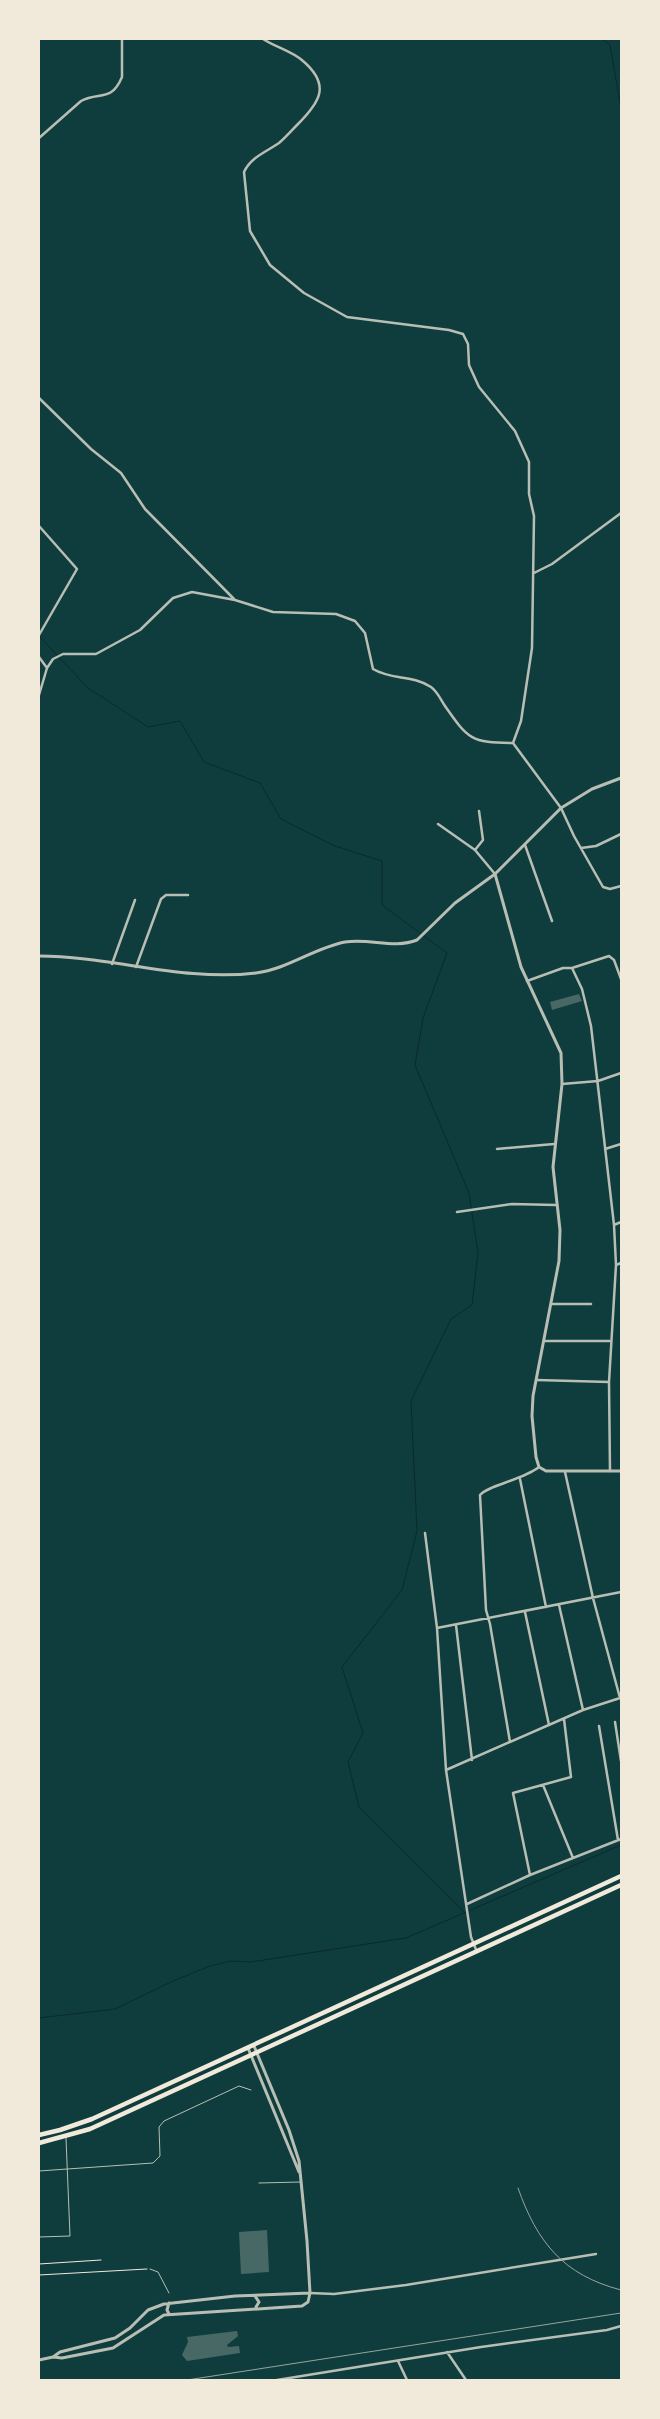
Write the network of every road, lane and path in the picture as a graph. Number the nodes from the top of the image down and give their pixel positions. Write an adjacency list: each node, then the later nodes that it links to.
1 (122, 39): 3 (street)
2 (263, 39): 7 (street)
3 (39, 138)
4 (39, 398): 8 (street)
5 (621, 513): 7 (street)
6 (39, 526): 9 (street)
7 (534, 573): 13 (street)
8 (235, 600): 11 (street); 13 (street)
9 (39, 635)
10 (39, 657): 11 (street)
11 (47, 668): 12 (street)
12 (39, 695)
13 (513, 743): 15 (street)
14 (621, 778): 15 (street)
15 (561, 808): 19 (street); 20 (street)
16 (479, 811): 21 (street)
17 (438, 824): 21 (street)
18 (621, 834): 20 (street)
19 (525, 844): 22 (street); 26 (street)
20 (581, 848): 23 (street)
21 (475, 850): 22 (street)
22 (495, 874): 29 (street); 32 (street)
23 (621, 886)
24 (188, 895): 29 (street)
25 (135, 900): 28 (street)
26 (552, 921)
27 (39, 956): 28 (street)
28 (112, 964): 29 (street)
29 (136, 967)
30 (572, 968): 31 (street); 32 (street); 34 (street)
31 (621, 979)
32 (527, 981): 35 (street)
33 (621, 1073): 34 (street)
34 (598, 1081): 35 (street); 39 (street)
35 (562, 1084): 36 (street)
36 (554, 1144): 38 (street); 40 (street)
37 (621, 1144): 39 (street)
38 (496, 1149)
39 (605, 1149): 43 (street)
40 (556, 1205): 41 (street); 46 (street)
41 (457, 1212)
42 (621, 1222): 43 (street)
43 (614, 1225): 45 (street)
44 (621, 1263): 45 (street)
45 (616, 1265): 49 (street)
46 (552, 1304): 47 (street); 48 (street)
47 (591, 1304)
48 (545, 1341): 49 (street); 50 (street)
49 (611, 1341): 51 (street)
50 (537, 1380): 51 (street); 52 (street)
51 (609, 1382): 53 (street)
52 (539, 1467): 55 (street); 56 (street)
53 (610, 1471): 54 (street); 55 (street)
54 (621, 1471)
55 (565, 1472): 59 (street)
56 (520, 1479): 61 (street); 63 (street)
57 (425, 1533): 65 (street)
58 (621, 1592): 59 (street)
59 (593, 1598): 60 (street); 66 (street)
60 (559, 1605): 61 (street); 67 (street)
61 (546, 1607): 62 (street)
62 (525, 1612): 63 (street); 70 (street)
63 (489, 1618): 64 (street); 72 (street)
64 (456, 1624): 65 (street); 73 (street)
65 (437, 1628): 75 (street)
66 (621, 1698): 67 (street)
67 (583, 1710): 68 (street)
68 (564, 1718): 70 (street); 76 (street)
69 (615, 1722): 74 (street)
70 (549, 1725): 72 (street)
71 (599, 1726): 77 (street)
72 (510, 1742): 73 (street)
73 (472, 1760): 75 (street)
74 (621, 1761)
75 (446, 1770): 82 (street)
76 (543, 1785): 78 (street); 79 (street)
77 (620, 1840): 78 (street)
78 (573, 1858): 79 (street)
79 (530, 1875): 82 (street)
80 (621, 1876): 83 (main road)
81 (621, 1885): 84 (main road)
82 (467, 1904): 83 (street)
83 (474, 1944): 84 (street); 85 (main road)
84 (477, 1953): 87 (main road)
85 (254, 2046): 86 (main road); 87 (street)
86 (248, 2048): 88 (street); 90 (main road)
87 (256, 2053): 88 (main road); 95 (street)
88 (250, 2056): 91 (main road); 95 (street)
89 (252, 2090): 93 (lane)
90 (39, 2135)
91 (66, 2137): 92 (main road); 93 (lane)
92 (39, 2143)
93 (67, 2169): 94 (lane); 98 (lane)
94 (39, 2171)
95 (300, 2173): 96 (street)
96 (302, 2182): 97 (lane); 105 (street)
97 (260, 2183)
98 (39, 2238)
99 (596, 2254): 105 (street)
100 (101, 2260): 101 (path)
101 (39, 2264)
102 (150, 2269): 103 (path); 104 (lane)
103 (39, 2275)
104 (169, 2293)
105 (310, 2293): 106 (street); 108 (street)
106 (255, 2296): 107 (street); 108 (street)
107 (169, 2303): 109 (street); 112 (street)
108 (256, 2308): 109 (street)
109 (169, 2314): 112 (street)
110 (621, 2326): 111 (street)
111 (447, 2352): 114 (street); 117 (street)
112 (53, 2357): 113 (street)
113 (39, 2360)
114 (398, 2361): 115 (street); 116 (street)
115 (277, 2380)
116 (407, 2380)
117 (466, 2380)

